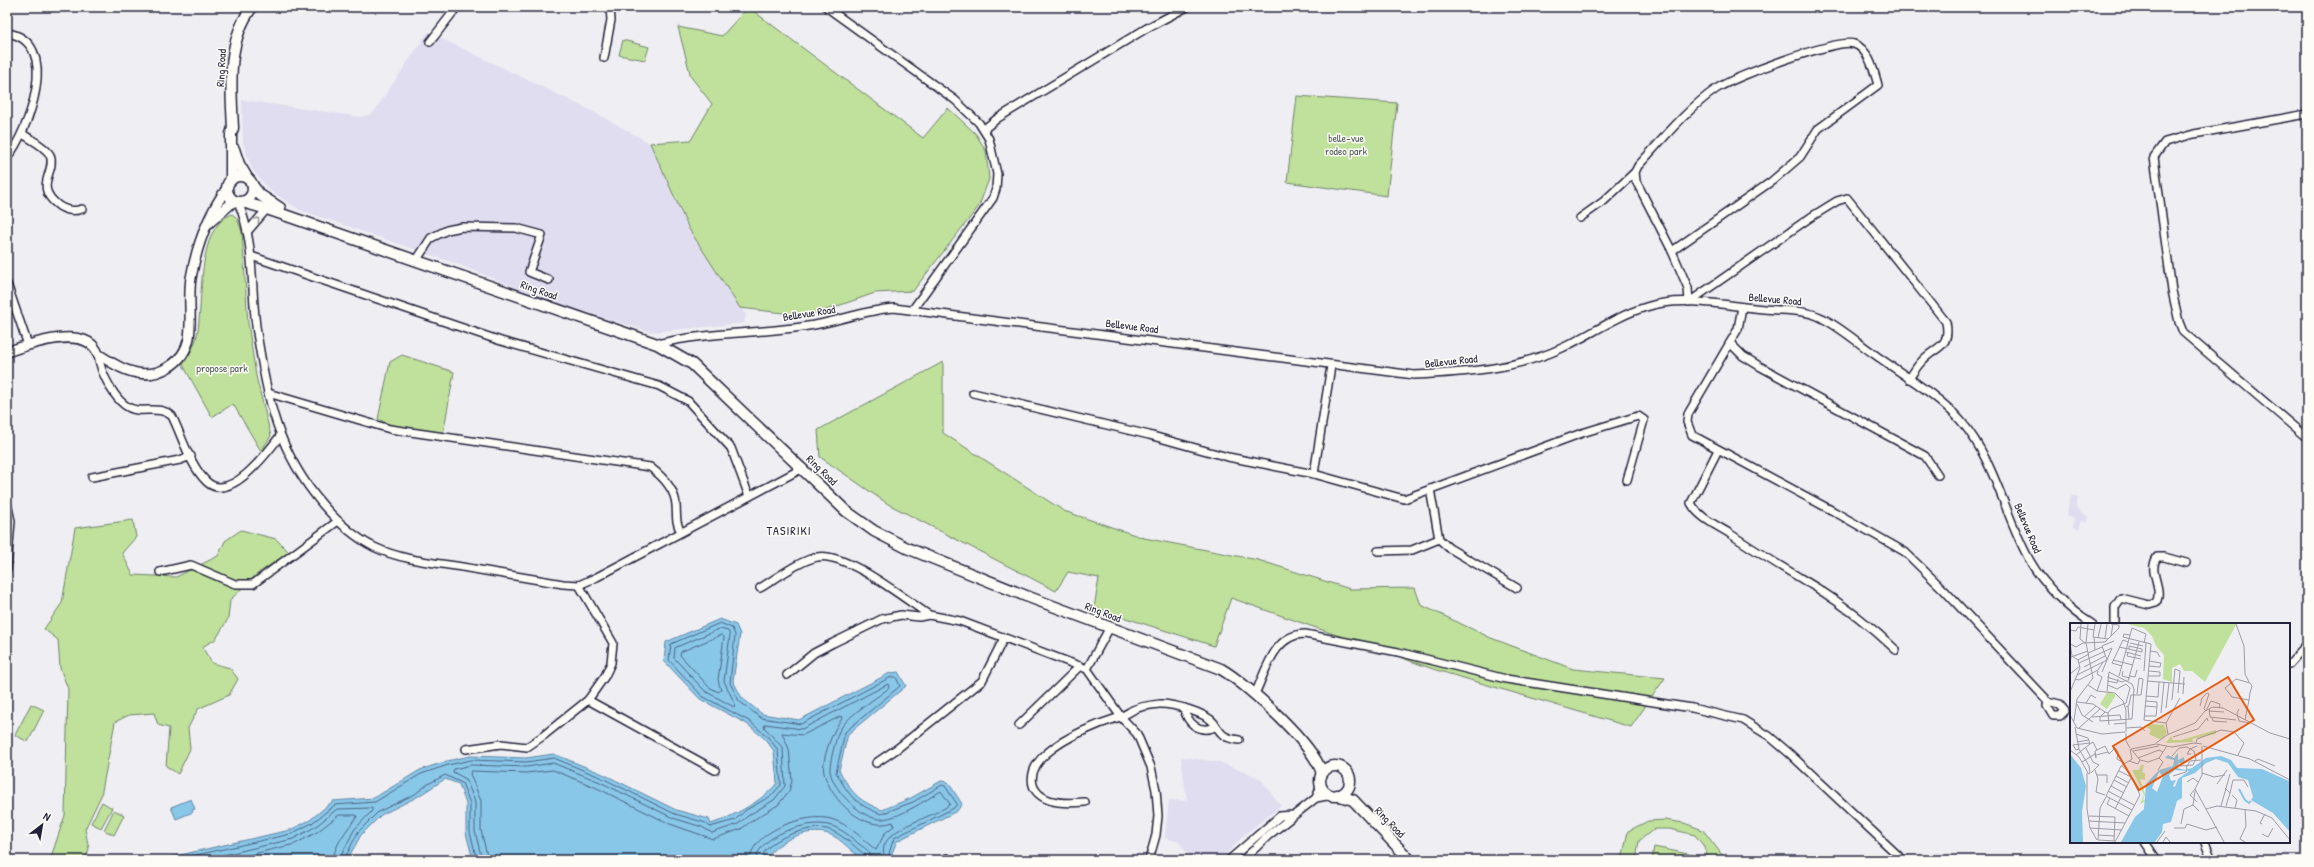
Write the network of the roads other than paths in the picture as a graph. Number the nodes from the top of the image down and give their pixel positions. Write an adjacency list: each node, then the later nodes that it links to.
1 (252, 7): 12 (main road, Ring Road)
2 (458, 7): 7 (street)
3 (610, 7): 8 (street)
4 (826, 7): 10 (street)
5 (1187, 7): 10 (street)
6 (7, 33): 11 (street)
7 (430, 42)
8 (604, 58)
9 (2307, 114): 42 (street)
10 (984, 129): 31 (street)
11 (23, 134): 13 (street); 18 (street)
12 (230, 134): 15 (main road, Ring Road); 16 (main road, Ring Road)
13 (7, 158)
14 (1635, 172): 20 (street); 24 (street); 24 (street)
15 (250, 182): 16 (main road); 17 (main road); 21 (main road, Ring Road)
16 (229, 184): 17 (main road); 22 (street)
17 (238, 202): 19 (main road, Ring Road); 22 (street); 23 (street)
18 (82, 209)
19 (267, 209): 21 (main road, Ring Road); 23 (street, one-way to 19)
20 (1580, 218)
21 (301, 221): 26 (main road, Ring Road)
22 (204, 228): 36 (street)
23 (247, 232): 25 (street)
24 (1672, 251): 29 (street)
25 (251, 256): 40 (street); 51 (street)
26 (416, 261): 27 (street); 33 (main road, Ring Road)
27 (549, 280)
28 (7, 284): 34 (street)
29 (1689, 302): 30 (street, Bellevue Road); 37 (street, Bellevue Road); 38 (street)
30 (1742, 307): 32 (street); 38 (street, Bellevue Road)
31 (913, 309): 33 (street, Bellevue Road); 37 (street, Bellevue Road)
32 (1730, 343): 43 (street); 47 (street)
33 (657, 344): 45 (main road, Ring Road)
34 (28, 345): 35 (street); 36 (street)
35 (7, 352)
36 (98, 354): 44 (street)
37 (1332, 366): 46 (street)
38 (1909, 379): 64 (street, Bellevue Road)
39 (973, 392): 46 (street)
40 (268, 394): 41 (street); 54 (street)
41 (280, 436): 44 (street); 53 (street)
42 (2307, 438)
43 (1718, 450): 69 (street); 76 (street)
44 (191, 456): 48 (street)
45 (803, 468): 51 (street); 66 (main road, Ring Road)
46 (1314, 474): 50 (street)
47 (1938, 475)
48 (92, 477)
49 (1627, 480): 50 (street)
50 (1430, 490): 55 (street)
51 (749, 496): 54 (street)
52 (7, 503): 58 (street)
53 (338, 522): 59 (street); 60 (street)
54 (681, 532): 60 (street)
55 (1439, 539): 56 (street); 62 (street)
56 (1378, 551)
57 (2186, 563): 65 (street)
58 (7, 569)
59 (160, 572)
60 (579, 585): 75 (street)
61 (760, 588): 63 (street)
62 (1517, 588)
63 (929, 615): 67 (street); 73 (street)
64 (2090, 623)
65 (2115, 623)
66 (1110, 627): 72 (street); 74 (main road, Ring Road)
67 (1004, 638): 71 (street); 84 (street)
68 (2307, 644): 70 (street)
69 (1896, 650)
70 (2290, 663)
71 (1080, 666): 72 (street); 79 (street)
72 (1087, 669): 78 (street)
73 (787, 675)
74 (1255, 694): 83 (main road, Ring Road); 102 (street)
75 (588, 700): 82 (street); 86 (street)
76 (2048, 701)
77 (1184, 708): 78 (street); 80 (street); 80 (street)
78 (1121, 717): 93 (street); 100 (street)
79 (1019, 725)
80 (1215, 727): 81 (street)
81 (1240, 740)
82 (466, 749)
83 (1316, 758): 85 (main road, Ring Road); 87 (main road, Ring Road)
84 (876, 763)
85 (1333, 766): 87 (main road); 89 (main road)
86 (715, 770)
87 (1322, 774): 88 (main road)
88 (1321, 784): 90 (main road); 91 (street)
89 (1350, 784): 90 (main road); 92 (main road)
90 (1334, 795): 91 (street); 92 (main road, Ring Road)
91 (1316, 798): 94 (street)
92 (1353, 800): 99 (main road, Ring Road)
93 (1085, 802)
94 (1293, 815): 97 (street); 98 (street)
95 (2147, 843): 103 (street)
96 (2206, 843): 104 (street)
97 (1241, 849): 98 (street); 101 (street)
98 (1245, 858)
99 (1407, 859)
100 (1149, 860)
101 (1229, 860)
102 (1903, 860)
103 (2157, 860)
104 (2212, 860)

